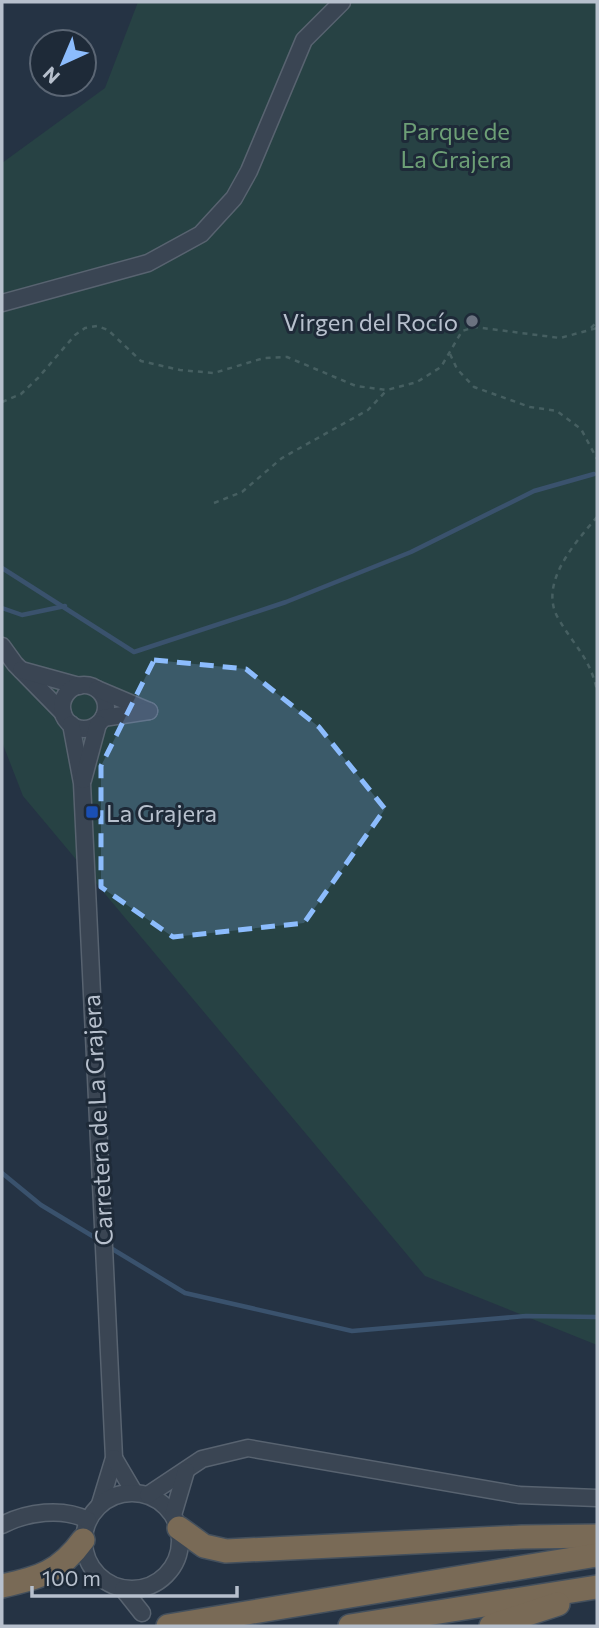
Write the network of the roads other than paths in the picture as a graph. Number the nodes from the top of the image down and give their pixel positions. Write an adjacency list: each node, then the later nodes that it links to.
1 (342, 2): 2 (street)
2 (2, 303)
3 (2, 646): 4 (street)
4 (20, 670): 5 (street); 7 (street)
5 (79, 686): 6 (street); 7 (street)
6 (97, 689): 8 (street); 8 (street)
7 (67, 719): 8 (street); 9 (street, Carretera de La Grajera)
8 (101, 721): 9 (street, Carretera de La Grajera)
9 (82, 782): 10 (street, Carretera de La Grajera)
10 (114, 1458): 12 (street, Carretera de La Grajera); 14 (street, Carretera de La Grajera)
11 (186, 1471): 12 (street); 13 (street); 15 (street)
12 (141, 1494): 14 (street); 15 (street)
13 (597, 1498)
14 (100, 1504): 17 (street)
15 (176, 1522): 18 (highway); 21 (street)
16 (2, 1525): 17 (street)
17 (86, 1530): 20 (highway); 23 (street)
18 (597, 1536)
19 (597, 1555): 25 (highway)
20 (2, 1586)
21 (151, 1586): 23 (street); 23 (street)
22 (597, 1587): 26 (highway)
23 (123, 1589)
24 (597, 1594): 27 (highway)
25 (168, 1626)
26 (350, 1626)
27 (491, 1626)

